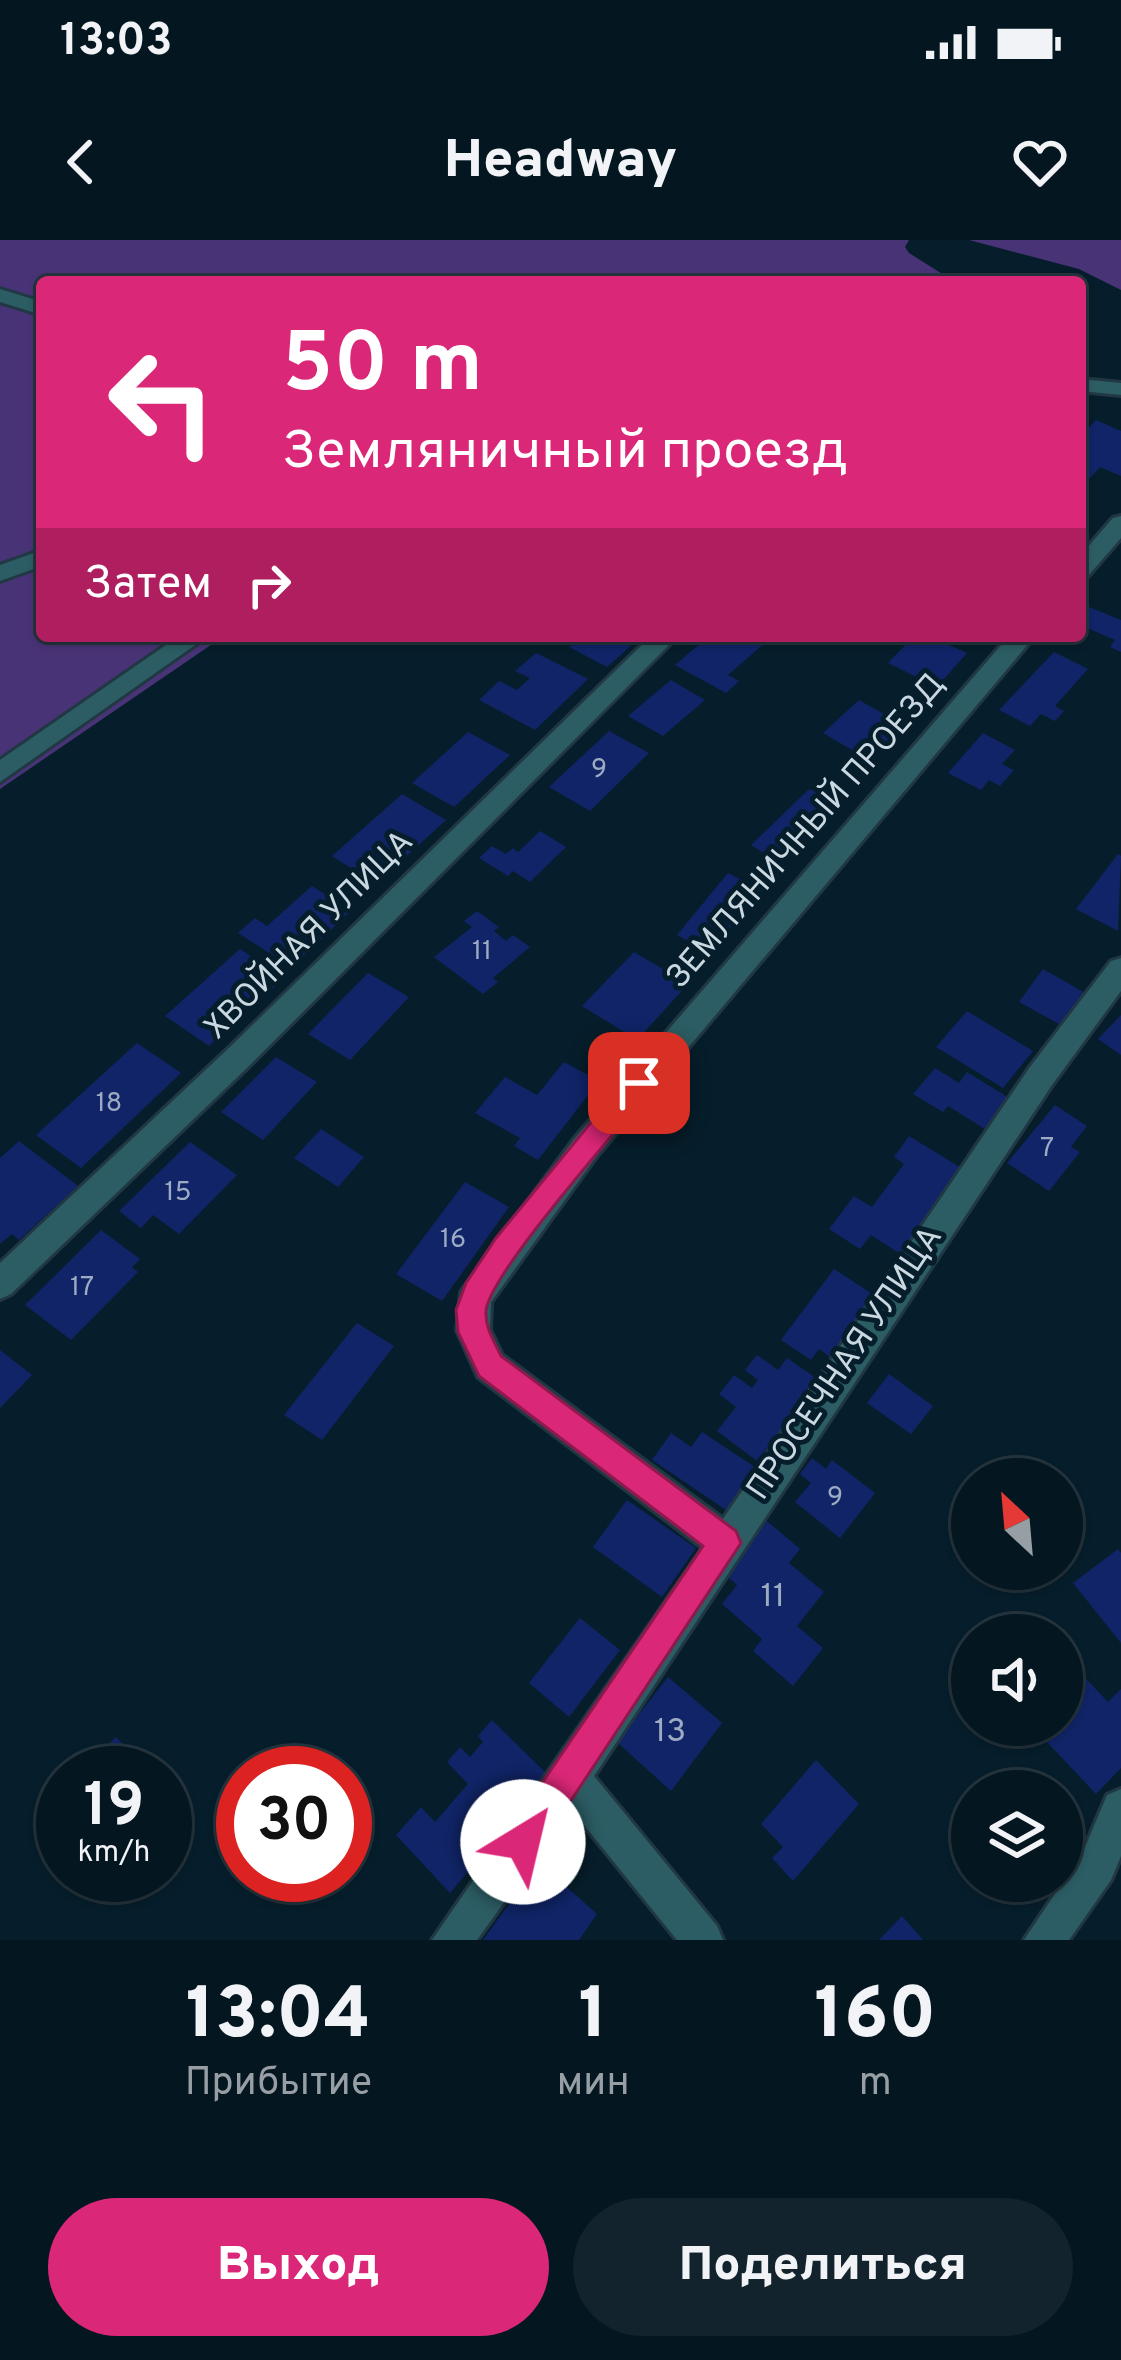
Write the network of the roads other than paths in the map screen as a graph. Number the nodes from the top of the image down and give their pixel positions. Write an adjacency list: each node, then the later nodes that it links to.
1 (0, 295): 2 (street)
2 (36, 307)
3 (1086, 386): 4 (street)
4 (1121, 389)
5 (1121, 524): 7 (street)
6 (36, 560): 8 (street)
7 (1086, 564)
8 (0, 573)
9 (187, 642): 12 (street)
10 (660, 642): 14 (street, ХВОЙНАЯ УЛИЦА)
11 (1018, 642): 15 (street, ЗЕМЛЯНИЧНЫЙ ПРОЕЗД)
12 (0, 773)
13 (1121, 969): 15 (street, ПРОСЕЧНАЯ УЛИЦА)
14 (0, 1284)
15 (725, 1543): 16 (street, ПРОСЕЧНАЯ УЛИЦА)
16 (570, 1777): 18 (street, ПРОСЕЧНАЯ УЛИЦА); 19 (street)
17 (1121, 1809): 20 (street)
18 (452, 1940)
19 (703, 1940)
20 (1044, 1940)

